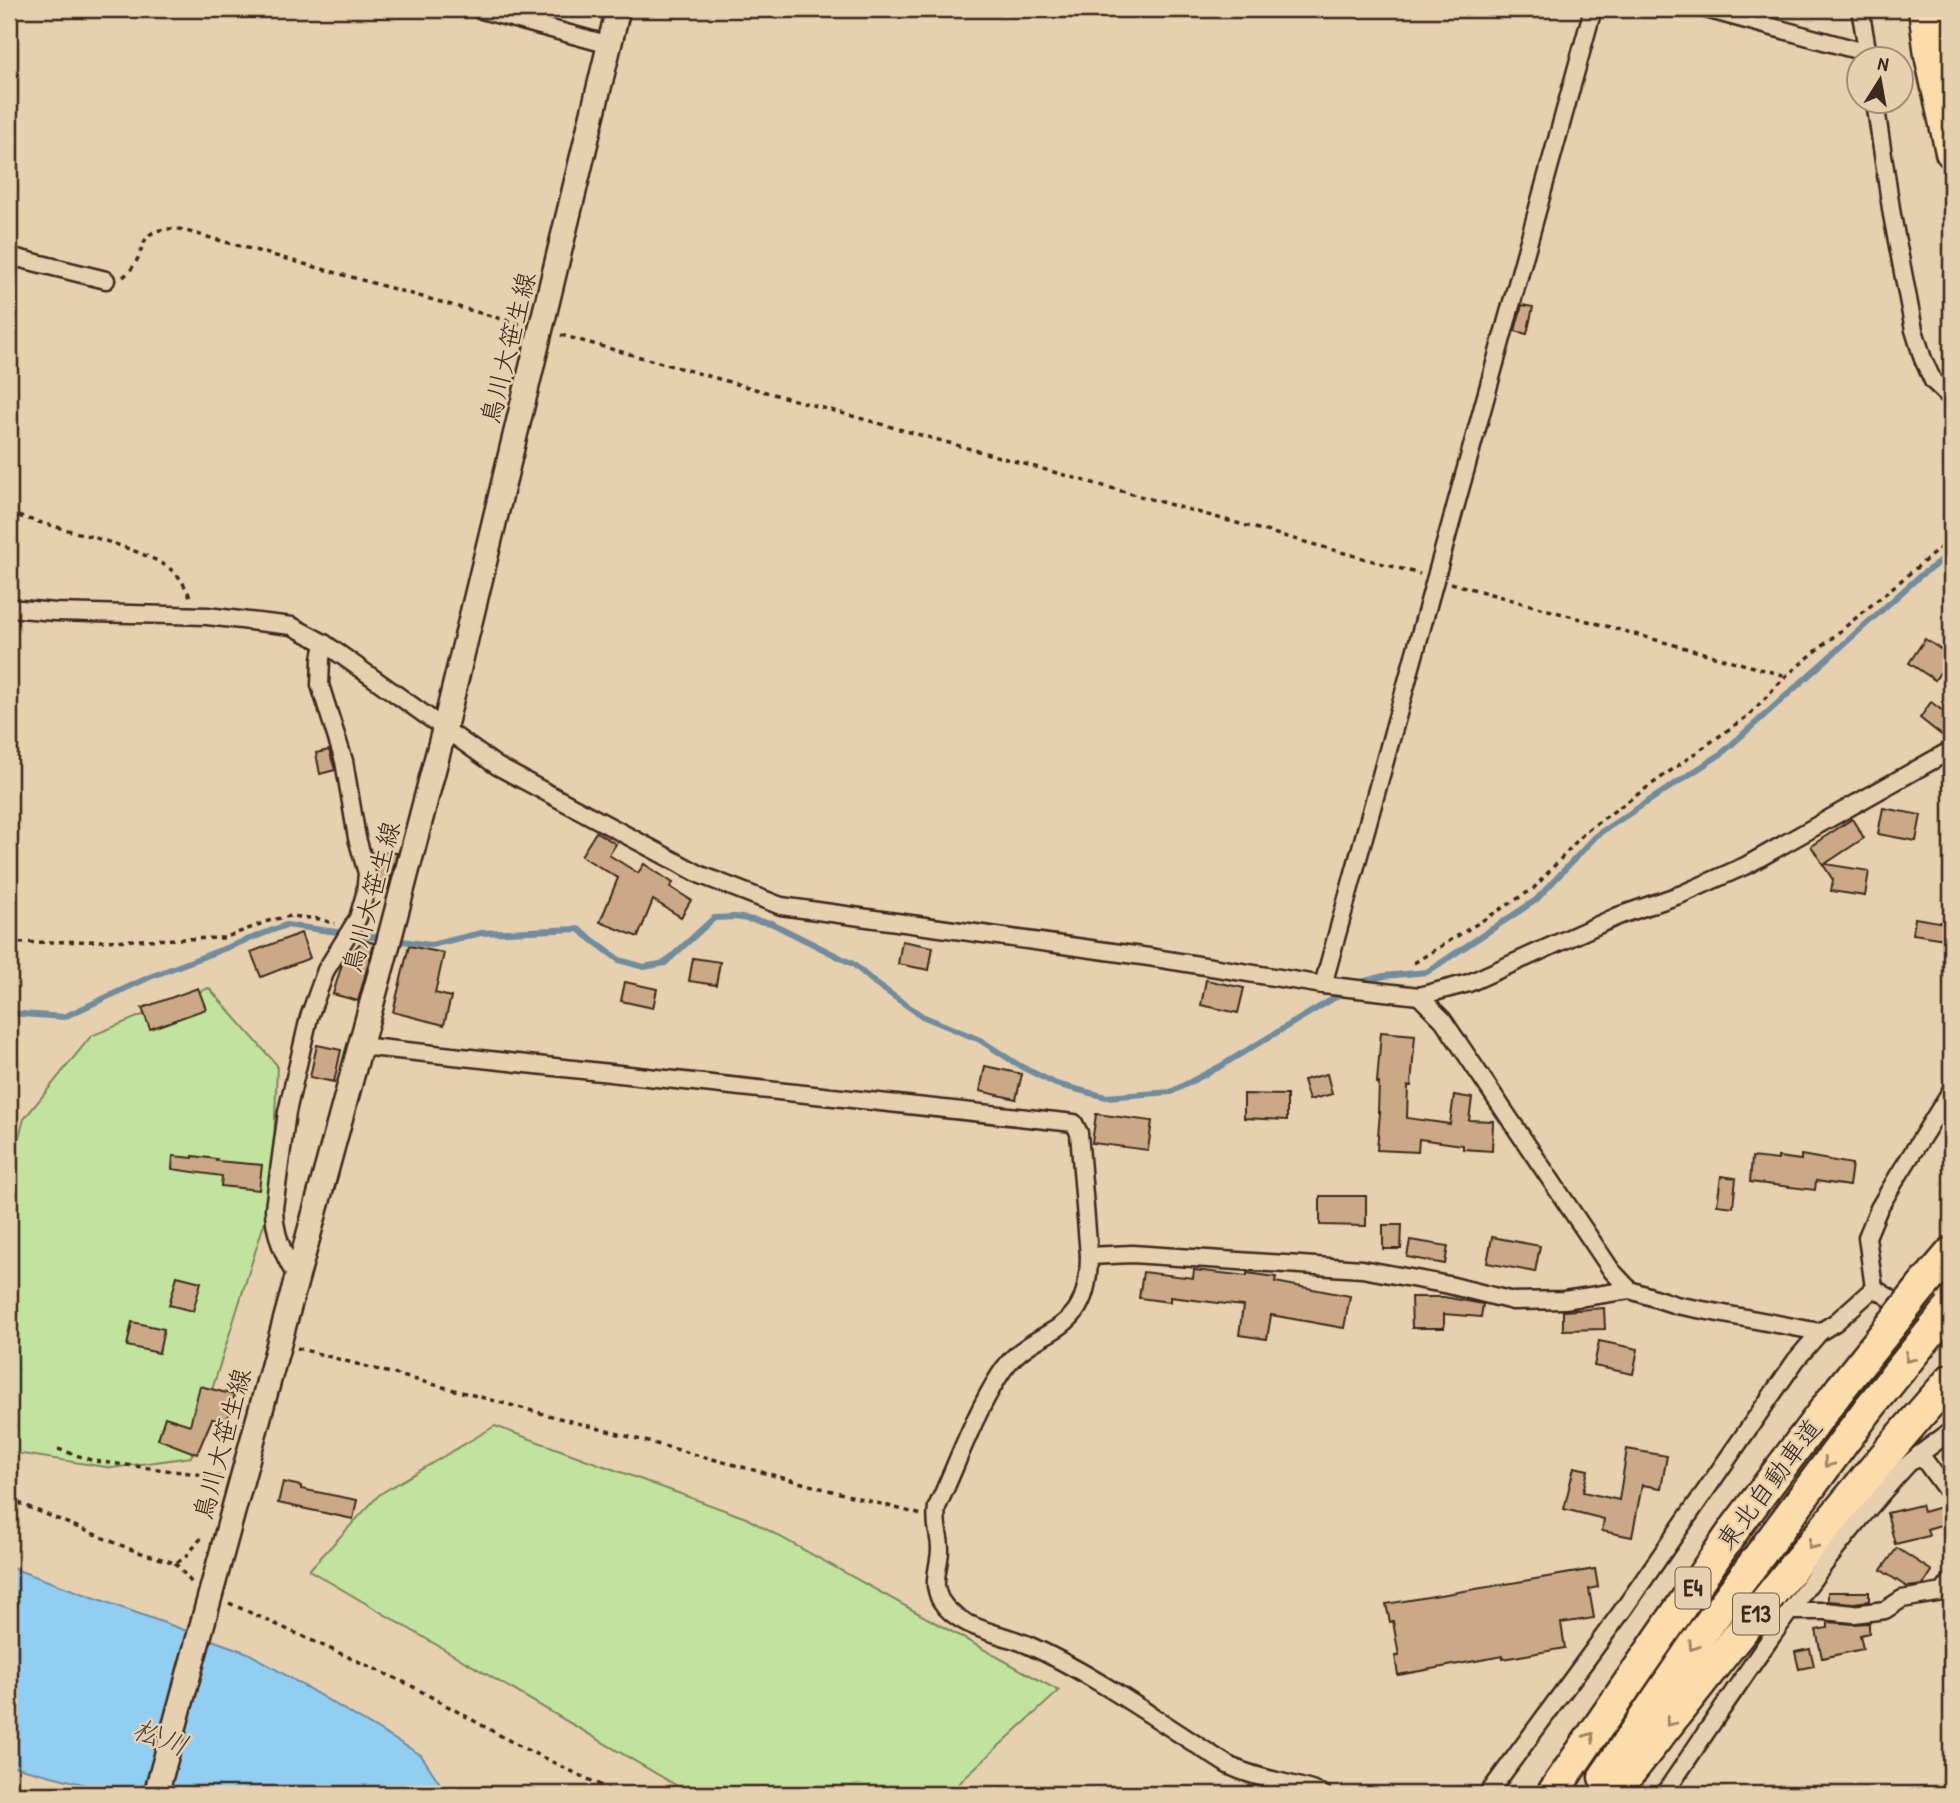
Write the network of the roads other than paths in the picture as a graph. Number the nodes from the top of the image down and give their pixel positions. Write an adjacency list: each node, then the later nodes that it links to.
1 (478, 9): 8 (street)
2 (618, 9): 8 (street, 鳥川大笹生線)
3 (1593, 9): 21 (street)
4 (1706, 9): 11 (street)
5 (1860, 9): 9 (street)
6 (1924, 9): 13 (highway)
7 (1941, 9): 10 (highway)
8 (610, 45): 19 (street, 鳥川大笹生線)
9 (1866, 46)
10 (1951, 48)
11 (1844, 49)
12 (1877, 116): 16 (street)
13 (1951, 152)
14 (9, 256): 15 (street)
15 (106, 280)
16 (1951, 398)
17 (9, 608): 18 (street)
18 (324, 643): 19 (street); 27 (street)
19 (444, 730): 21 (street); 23 (street, 鳥川大笹生線)
20 (1951, 750): 22 (street)
21 (1329, 986): 22 (street)
22 (1419, 996): 29 (street)
23 (360, 1046): 25 (street); 27 (street, 鳥川大笹生線)
24 (1951, 1091): 28 (street)
25 (1089, 1256): 29 (street); 39 (street)
26 (1939, 1267): 41 (highway, 東北自動車道 / E4, one-way to 26, bridge)
27 (296, 1276): 38 (street, 鳥川大笹生線)
28 (1874, 1288): 30 (street); 31 (street)
29 (1630, 1290): 31 (street)
30 (1951, 1317): 42 (highway, 東北自動車道 / E4, one-way to 42, bridge)
31 (1820, 1332): 40 (street)
32 (1951, 1379): 34 (highway, E13)
33 (1951, 1431): 34 (street)
34 (1911, 1445): 35 (street); 37 (street); 43 (highway, E13, one-way to 43)
35 (1951, 1488)
36 (1951, 1581): 37 (street)
37 (1792, 1611): 44 (street)
38 (156, 1794)
39 (1324, 1794)
40 (1488, 1794)
41 (1552, 1794)
42 (1592, 1794)
43 (1613, 1794)
44 (1664, 1794)

